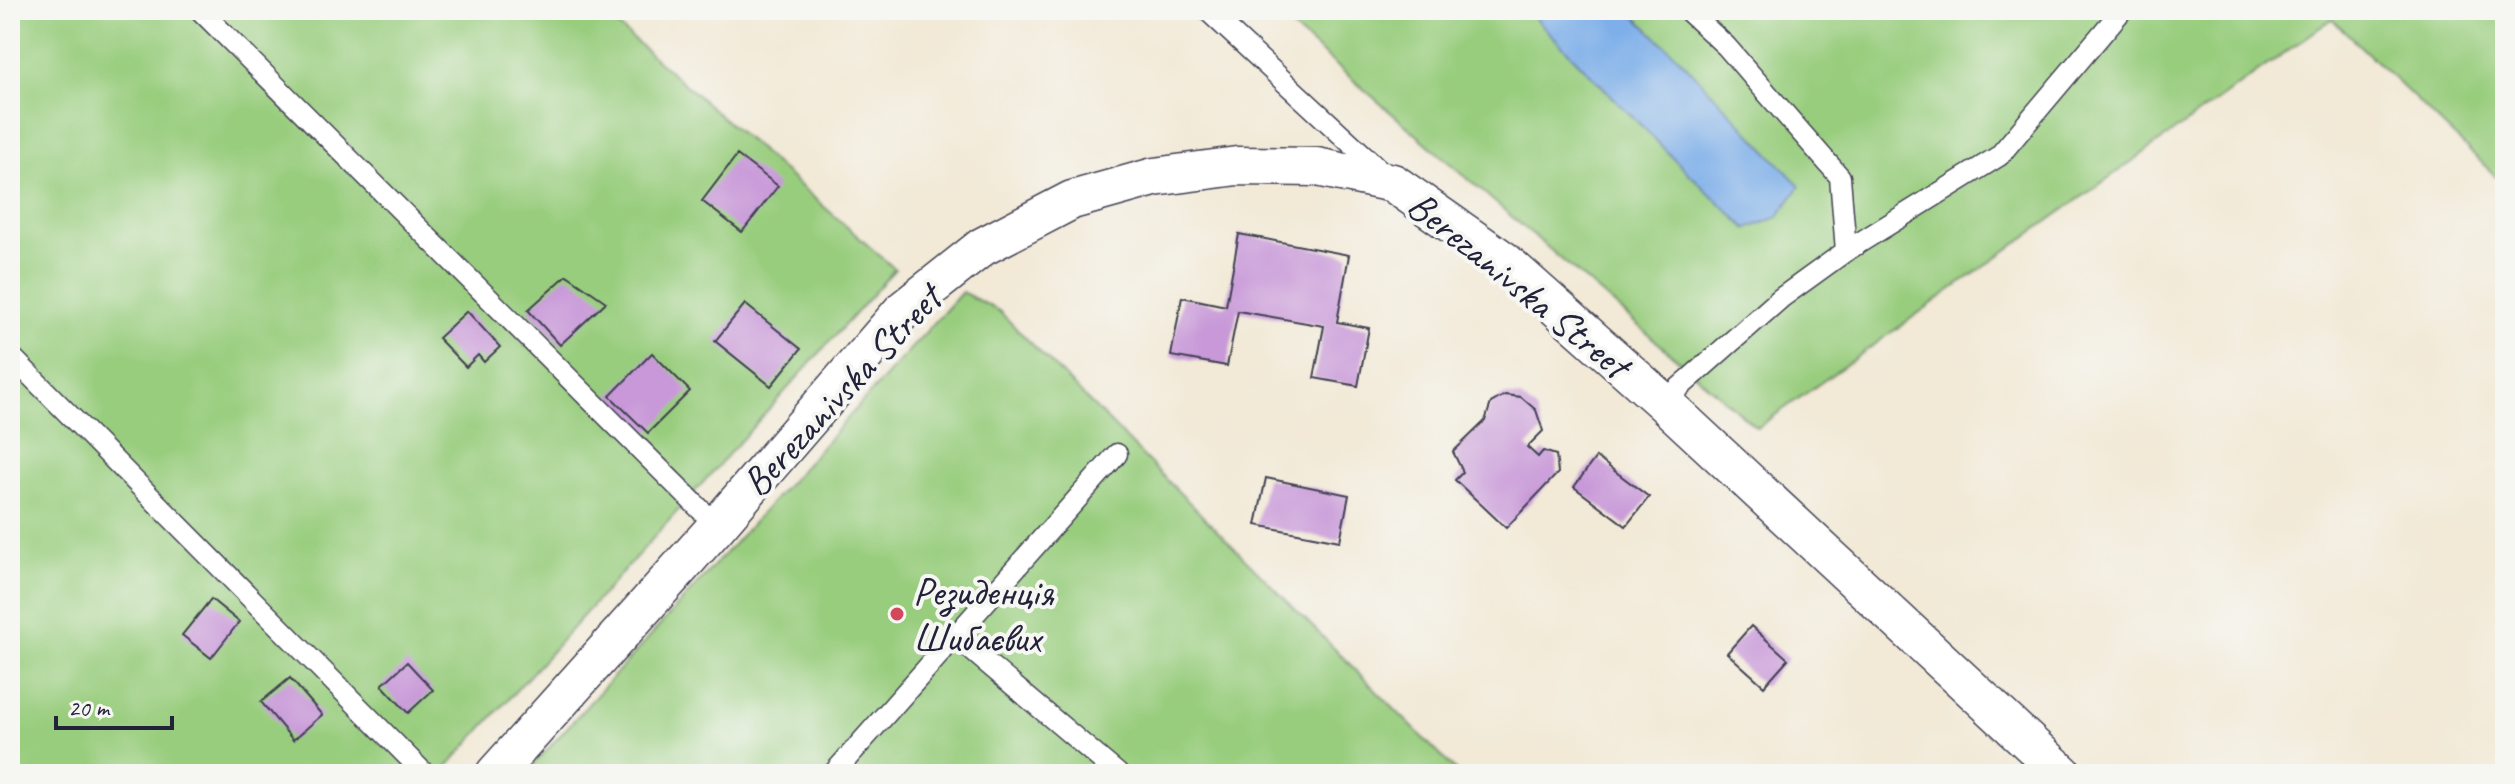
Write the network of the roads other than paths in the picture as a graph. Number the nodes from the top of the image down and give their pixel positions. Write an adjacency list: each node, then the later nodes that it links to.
1 (200, 10): 10 (lane)
2 (1207, 10): 5 (lane)
3 (1687, 10): 6 (lane)
4 (2122, 10): 6 (lane)
5 (1393, 183): 8 (street, Berezanivska Street); 10 (street, Berezanivska Street)
6 (1846, 251): 8 (lane)
7 (10, 355): 12 (lane)
8 (1663, 402): 16 (street, Berezanivska Street)
9 (1117, 454): 11 (lane)
10 (717, 526): 13 (street, Berezanivska Street)
11 (955, 636): 14 (lane); 15 (lane)
12 (425, 774)
13 (495, 774)
14 (833, 774)
15 (1118, 774)
16 (2063, 774)

